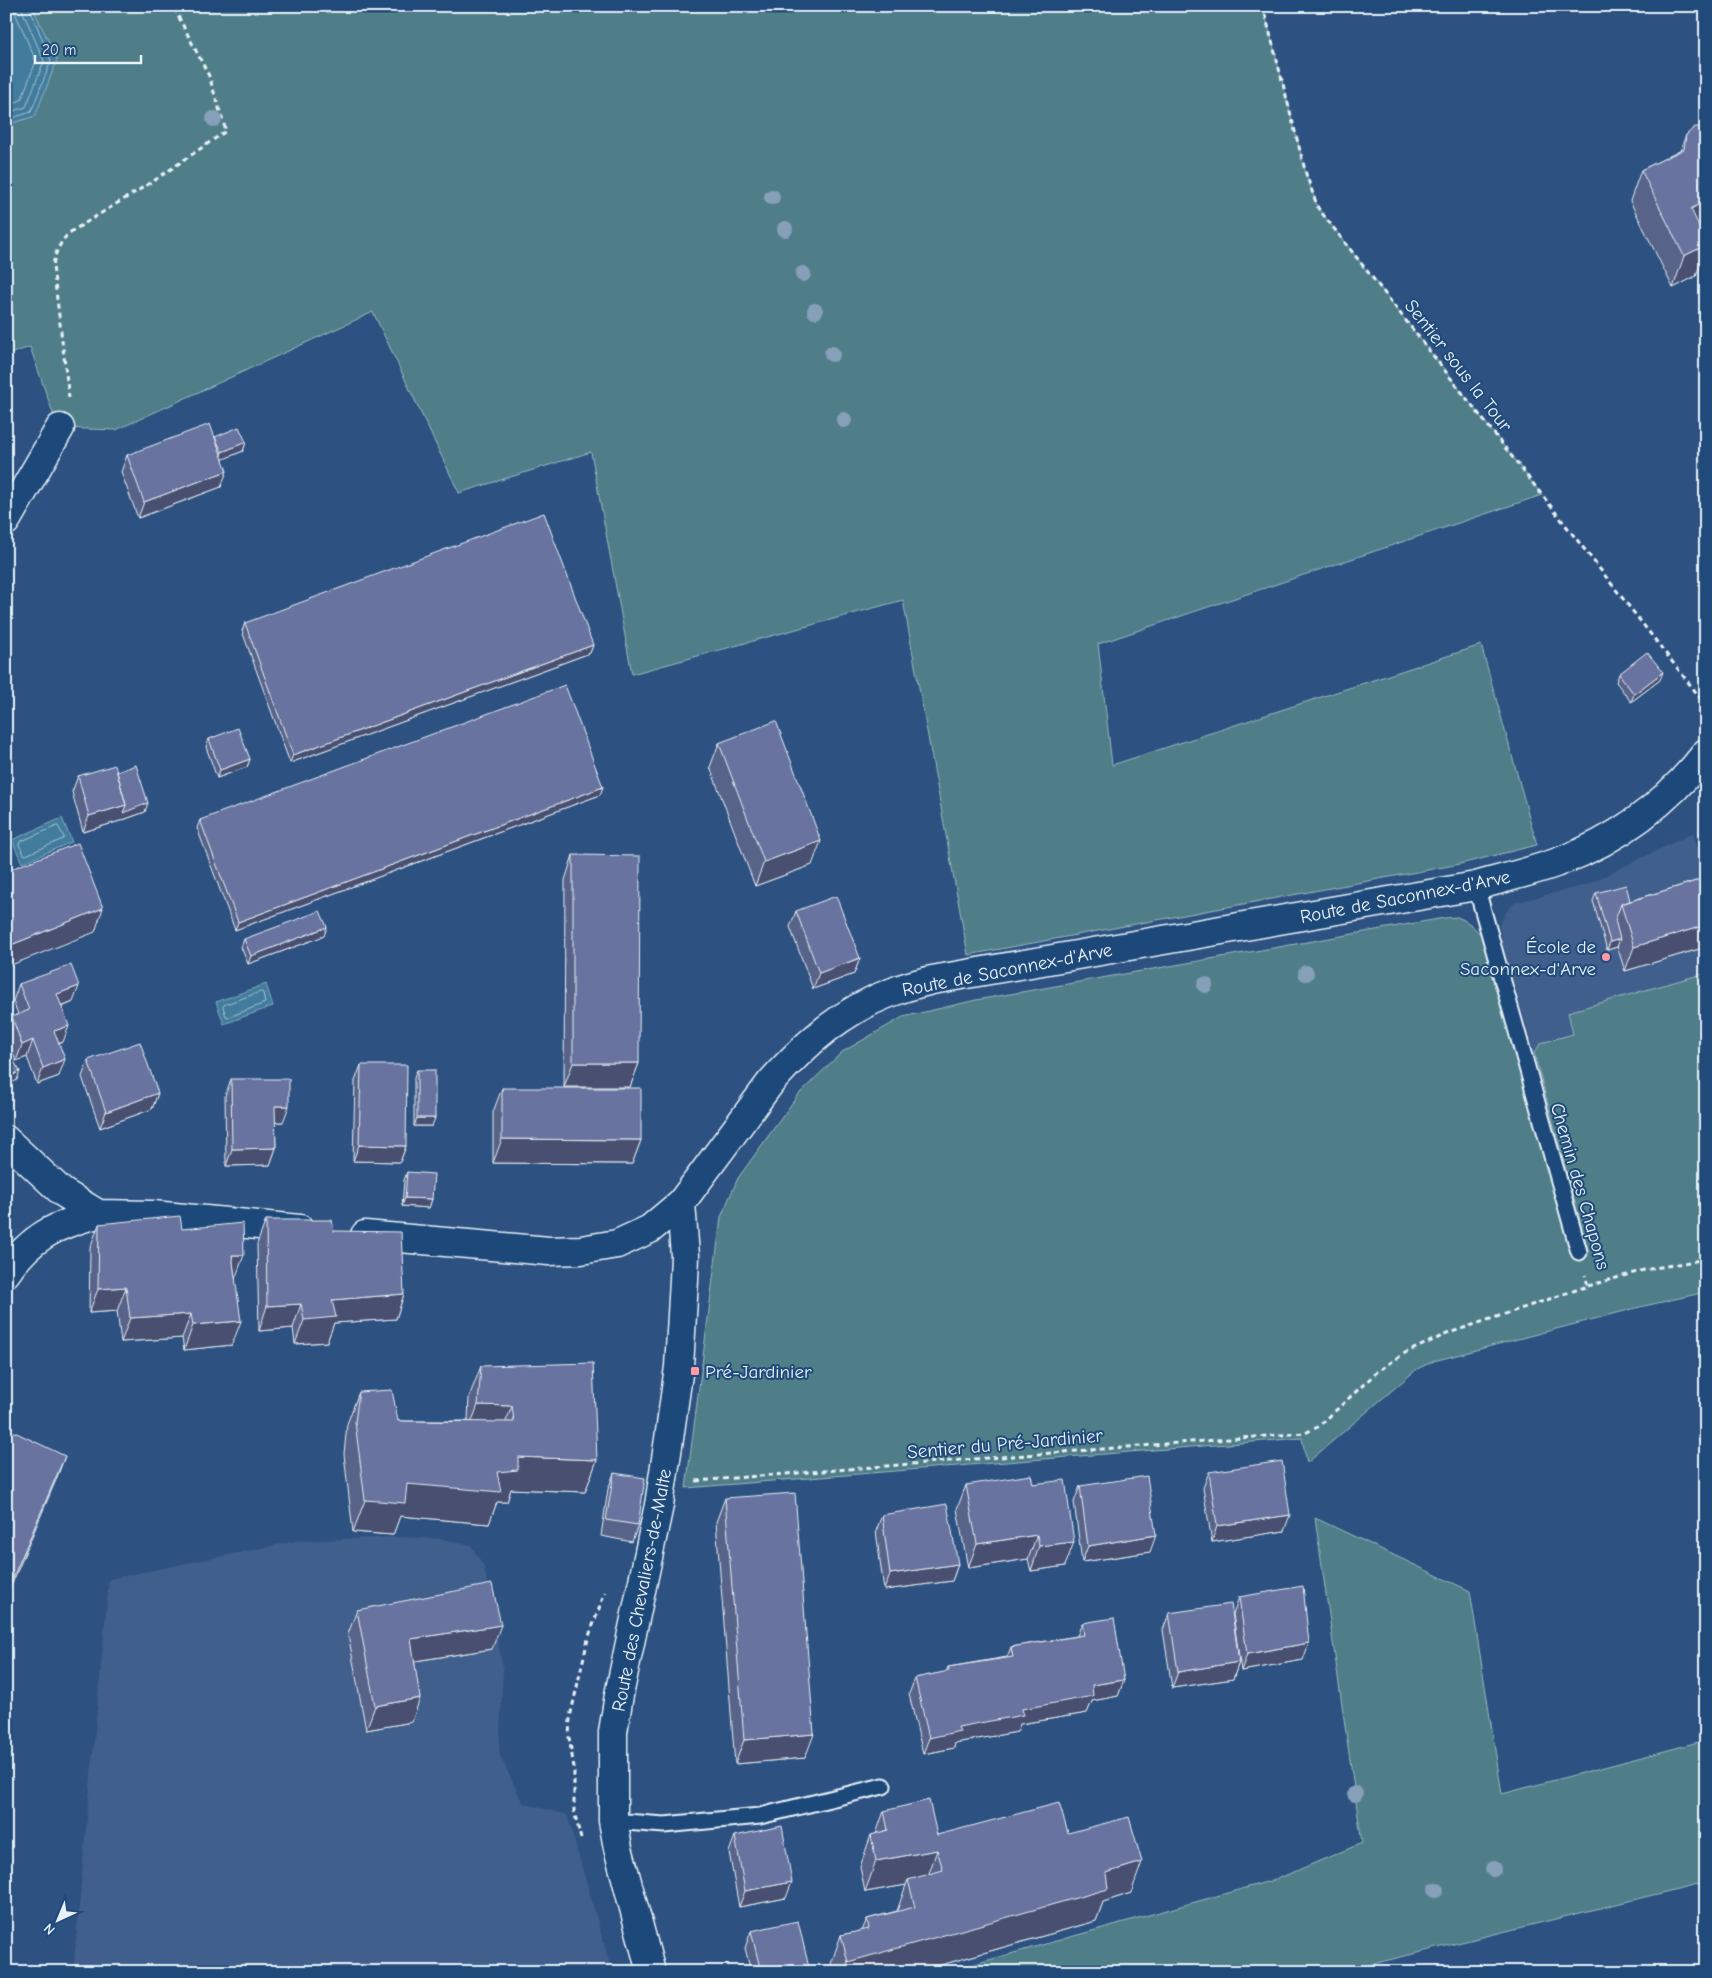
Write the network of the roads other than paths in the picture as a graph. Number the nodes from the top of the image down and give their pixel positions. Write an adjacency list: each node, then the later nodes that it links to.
1 (60, 428): 2 (street)
2 (6, 522)
3 (1706, 753): 4 (street, Route de Saconnex-d'Arve)
4 (1476, 886): 6 (street, Route de Saconnex-d'Arve); 9 (lane, Chemin des Chapons)
5 (6, 1140): 7 (street)
6 (681, 1203): 7 (street, Route de Saconnex-d'Arve); 12 (street, Route des Chevaliers-de-Malte)
7 (98, 1214): 8 (street, Route de Saconnex-d'Arve)
8 (15, 1242): 10 (street, Route de Saconnex-d'Arve)
9 (1579, 1252)
10 (6, 1273)
11 (883, 1786): 12 (lane)
12 (613, 1821): 13 (street, Route des Chevaliers-de-Malte)
13 (651, 1972)

